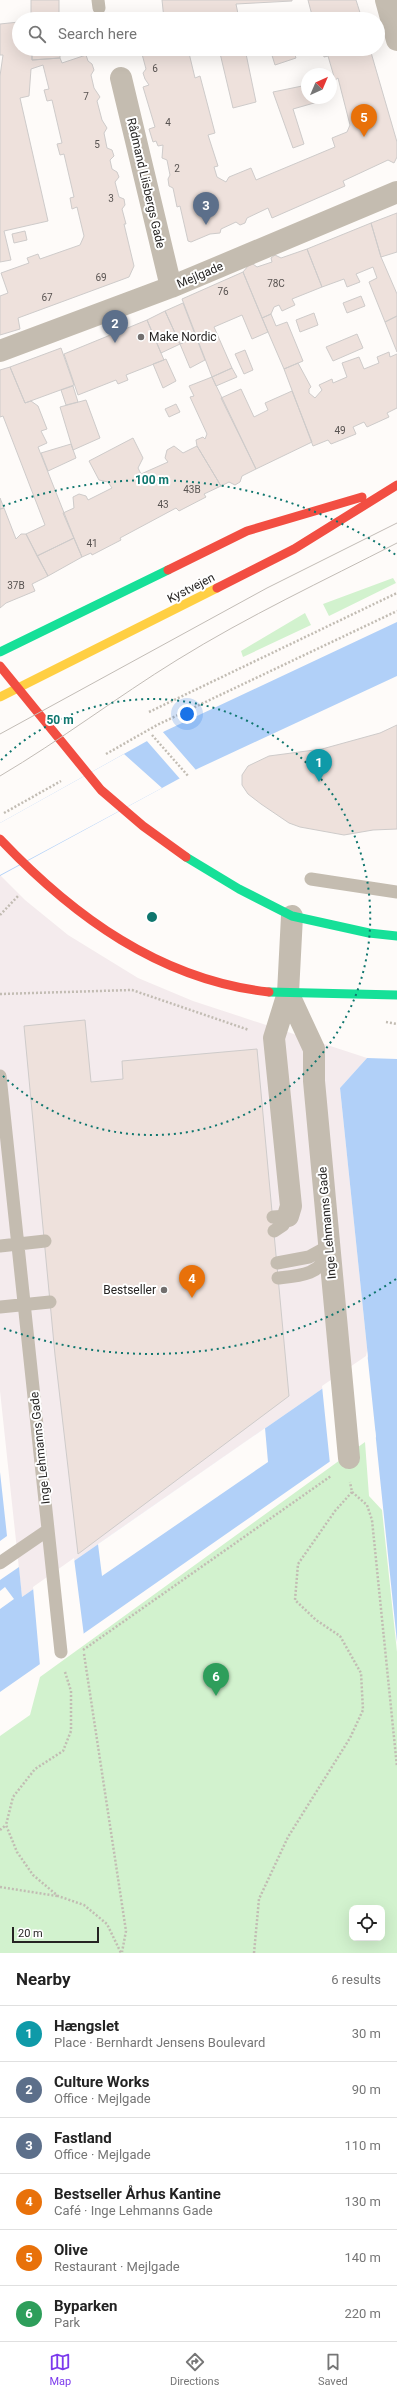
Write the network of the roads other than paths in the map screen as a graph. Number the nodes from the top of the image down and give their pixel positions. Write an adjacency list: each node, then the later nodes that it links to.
1 (386, 0): 2 (street)
2 (397, 40)
3 (121, 78): 5 (street, Rådmand Liisbergs Gade)
4 (397, 192): 5 (street, Mejlgade)
5 (171, 287): 6 (street, Mejlgade)
6 (0, 351)
7 (397, 485): 8 (street, Kystvejen)
8 (387, 490): 9 (street, Kystvejen); 11 (street, Kystvejen)
9 (0, 652)
10 (0, 666): 11 (street)
11 (17, 688): 12 (street, Kystvejen); 16 (street)
12 (0, 697)
13 (0, 839): 18 (street)
14 (311, 879): 15 (lane)
15 (397, 892)
16 (292, 916): 17 (street); 18 (street, Inge Lehmanns Gade)
17 (397, 936)
18 (288, 993): 19 (street); 21 (street, Inge Lehmanns Gade); 25 (street, Inge Lehmanns Gade)
19 (397, 995)
20 (0, 1076): 23 (lane, Inge Lehmanns Gade)
21 (278, 1221)
22 (45, 1241): 23 (lane)
23 (18, 1244): 24 (lane); 29 (lane, Inge Lehmanns Gade)
24 (0, 1246)
25 (330, 1246): 26 (lane); 27 (lane); 31 (street, Inge Lehmanns Gade)
26 (277, 1263)
27 (278, 1278)
28 (50, 1302): 29 (lane)
29 (24, 1305): 30 (lane); 32 (lane, Inge Lehmanns Gade)
30 (0, 1307)
31 (348, 1461)
32 (48, 1530): 33 (lane); 34 (lane, Inge Lehmanns Gade)
33 (0, 1563)
34 (61, 1652)

